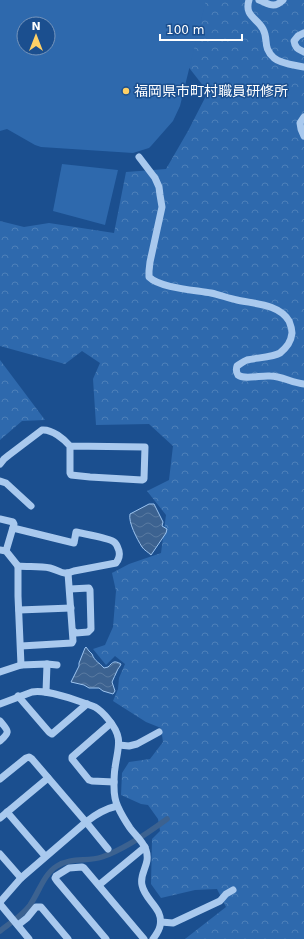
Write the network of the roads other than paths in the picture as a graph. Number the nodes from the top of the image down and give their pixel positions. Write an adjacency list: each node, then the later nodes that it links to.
1 (249, 0): 6 (street)
2 (259, 0): 3 (street)
3 (284, 0)
4 (304, 33): 5 (street)
5 (304, 52)
6 (304, 67)
7 (304, 117): 8 (street)
8 (304, 136)
9 (139, 157): 10 (street)
10 (304, 384)
11 (70, 446): 11 (street); 12 (street)
12 (0, 464)
13 (0, 481): 14 (street)
14 (31, 506)
15 (0, 519): 16 (street)
16 (13, 528): 17 (street); 19 (street)
17 (3, 551): 18 (street)
18 (18, 566): 19 (street); 22 (street)
19 (68, 573): 20 (street)
20 (70, 589): 21 (street); 23 (street)
21 (70, 608): 22 (street); 23 (street)
22 (19, 610): 24 (street)
23 (73, 631): 24 (street)
24 (20, 646): 26 (street)
25 (47, 664): 26 (street); 27 (street); 29 (street)
26 (21, 665): 28 (street)
27 (57, 665)
28 (0, 672)
29 (46, 692): 30 (street); 32 (street)
30 (18, 696): 31 (street); 32 (street)
31 (0, 704)
32 (87, 704): 34 (street)
33 (0, 721): 36 (street)
34 (111, 723): 37 (street); 40 (street)
35 (159, 732): 37 (street)
36 (0, 741)
37 (119, 745): 40 (street)
38 (48, 778): 39 (street); 42 (street); 44 (street)
39 (0, 779)
40 (114, 782): 41 (street)
41 (117, 806): 44 (street); 45 (street)
42 (7, 812): 43 (street); 48 (street)
43 (0, 818)
44 (86, 822): 46 (street); 48 (street)
45 (144, 847): 50 (street); 53 (street)
46 (108, 849)
47 (0, 854): 49 (street)
48 (46, 856): 49 (street)
49 (21, 878): 52 (street)
50 (99, 885): 57 (street); 58 (street)
51 (233, 890): 53 (street)
52 (0, 903): 54 (street)
53 (161, 922): 59 (street)
54 (18, 925): 55 (street); 56 (street)
55 (29, 939)
56 (68, 939)
57 (106, 939)
58 (144, 939)
59 (153, 939)

